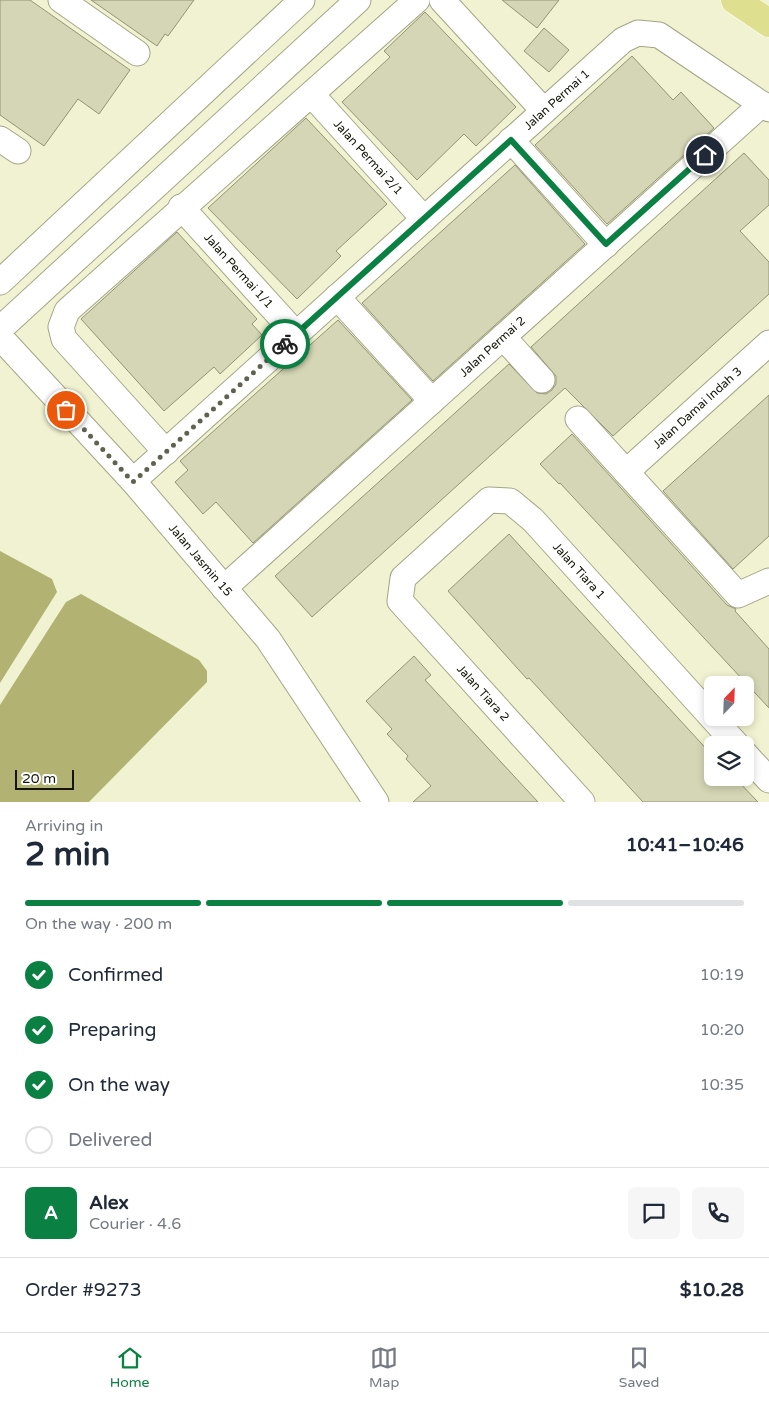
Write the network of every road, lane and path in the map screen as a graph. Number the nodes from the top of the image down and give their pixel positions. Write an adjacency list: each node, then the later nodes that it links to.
1 (61, 0): 8 (street)
2 (302, 0): 16 (street)
3 (358, 0): 18 (street)
4 (417, 0): 9 (street)
5 (442, 0): 11 (street)
6 (735, 0): 7 (main road)
7 (769, 23)
8 (137, 53)
9 (312, 95): 13 (street); 14 (street, Jalan Permai 2/1)
10 (766, 106): 11 (street, Jalan Permai 1); 15 (street, Jalan Permai 2)
11 (544, 111): 12 (street, Jalan Permai 1)
12 (511, 140): 14 (street, Jalan Permai 1); 15 (street)
13 (181, 207): 19 (street, Jalan Permai 1/1); 26 (street)
14 (424, 219): 17 (street, Jalan Permai 1)
15 (606, 244): 20 (street, Jalan Permai 2)
16 (0, 282)
17 (337, 297): 19 (street, Jalan Permai 1); 24 (street)
18 (0, 329)
19 (296, 334): 26 (street, Jalan Permai 1)
20 (503, 337): 23 (street); 24 (street, Jalan Permai 2)
21 (0, 338): 28 (street, Jalan Jasmin 15)
22 (769, 343): 27 (street, Jalan Damai Indah 3)
23 (542, 380)
24 (432, 402): 31 (street, Jalan Permai 2)
25 (578, 419): 27 (street)
26 (166, 452): 28 (street, Jalan Permai 1)
27 (626, 472): 30 (street)
28 (133, 482): 31 (street, Jalan Jasmin 15)
29 (403, 578): 32 (street, Jalan Tiara 1); 36 (street, Jalan Tiara 2)
30 (769, 580)
31 (224, 588): 35 (street, Jalan Jasmin 15)
32 (729, 736)
33 (754, 764): 34 (street)
34 (769, 780)
35 (376, 802)
36 (582, 802)

